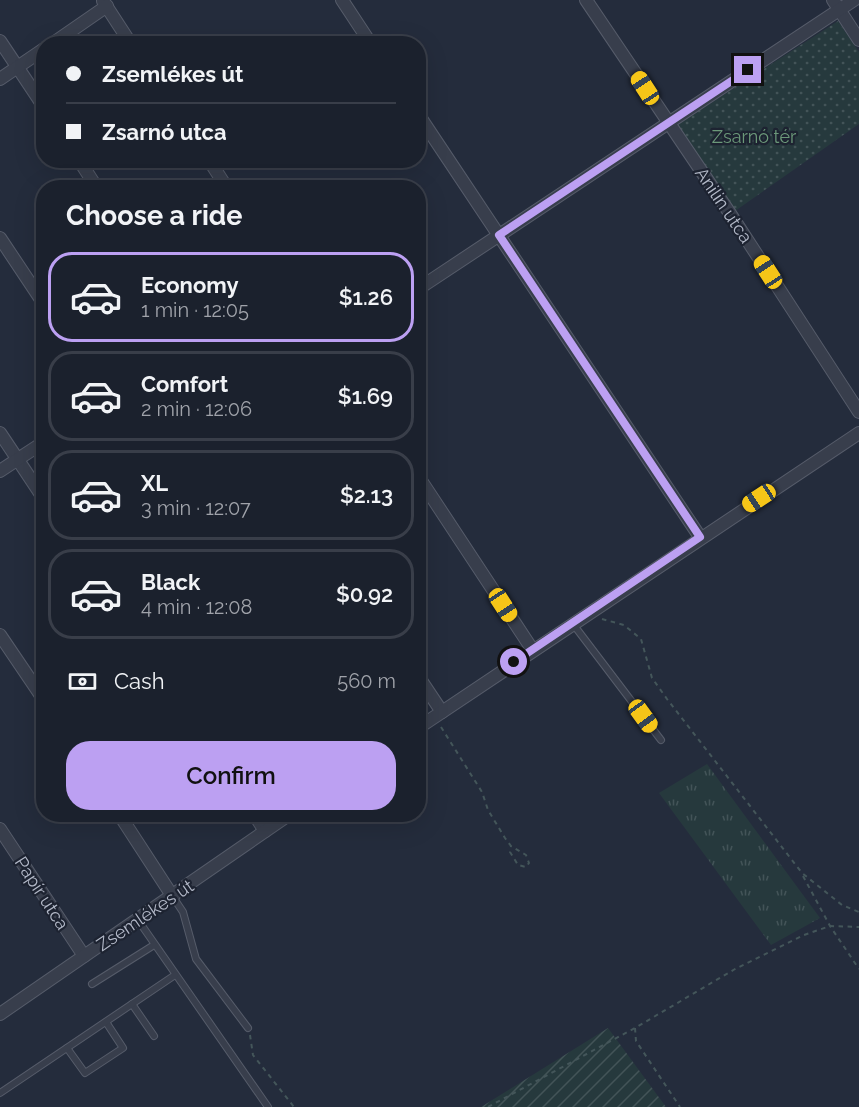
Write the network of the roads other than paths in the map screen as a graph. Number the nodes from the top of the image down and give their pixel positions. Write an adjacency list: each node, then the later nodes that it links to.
1 (342, 0): 8 (street)
2 (586, 0): 15 (street, Anilin utca)
3 (854, 0): 5 (street)
4 (105, 3): 6 (street); 7 (street)
5 (836, 5): 9 (street); 15 (street)
6 (62, 36)
7 (126, 36)
8 (366, 36)
9 (859, 40)
10 (0, 41): 12 (street)
11 (36, 55): 12 (street)
12 (17, 68): 13 (street); 14 (street)
13 (0, 79)
14 (36, 96)
15 (668, 124): 17 (street); 21 (street, Anilin utca)
16 (426, 126): 17 (street)
17 (499, 235): 19 (street); 29 (street)
18 (0, 238): 20 (street)
19 (426, 284)
20 (36, 292)
21 (859, 412)
22 (859, 433): 29 (street)
23 (0, 434): 25 (street)
24 (36, 447): 25 (street)
25 (17, 459): 26 (street); 27 (street)
26 (0, 471)
27 (36, 487)
28 (426, 488): 32 (street)
29 (700, 537): 30 (street)
30 (572, 624): 32 (street); 37 (lane)
31 (0, 635): 33 (street)
32 (532, 649): 35 (street)
33 (36, 688)
34 (426, 688): 35 (street)
35 (442, 712): 36 (street)
36 (426, 723)
37 (661, 740)
38 (124, 822): 43 (street)
39 (259, 822): 42 (street)
40 (278, 822): 42 (street, Zsemlékes út)
41 (0, 830): 46 (street, Papír utca)
42 (265, 831): 43 (street, Zsemlékes út)
43 (173, 897): 44 (street, Zsemlékes út); 52 (lane)
44 (138, 920): 45 (lane); 46 (street, Zsemlékes út)
45 (154, 945): 47 (lane); 48 (lane)
46 (84, 956): 50 (street, Zsemlékes út)
47 (175, 975): 49 (lane); 56 (lane)
48 (92, 984)
49 (132, 1004): 51 (lane); 53 (lane)
50 (0, 1014)
51 (106, 1022): 54 (lane); 54 (lane)
52 (248, 1028)
53 (154, 1036)
54 (67, 1048): 55 (lane)
55 (0, 1093)
56 (268, 1107)

